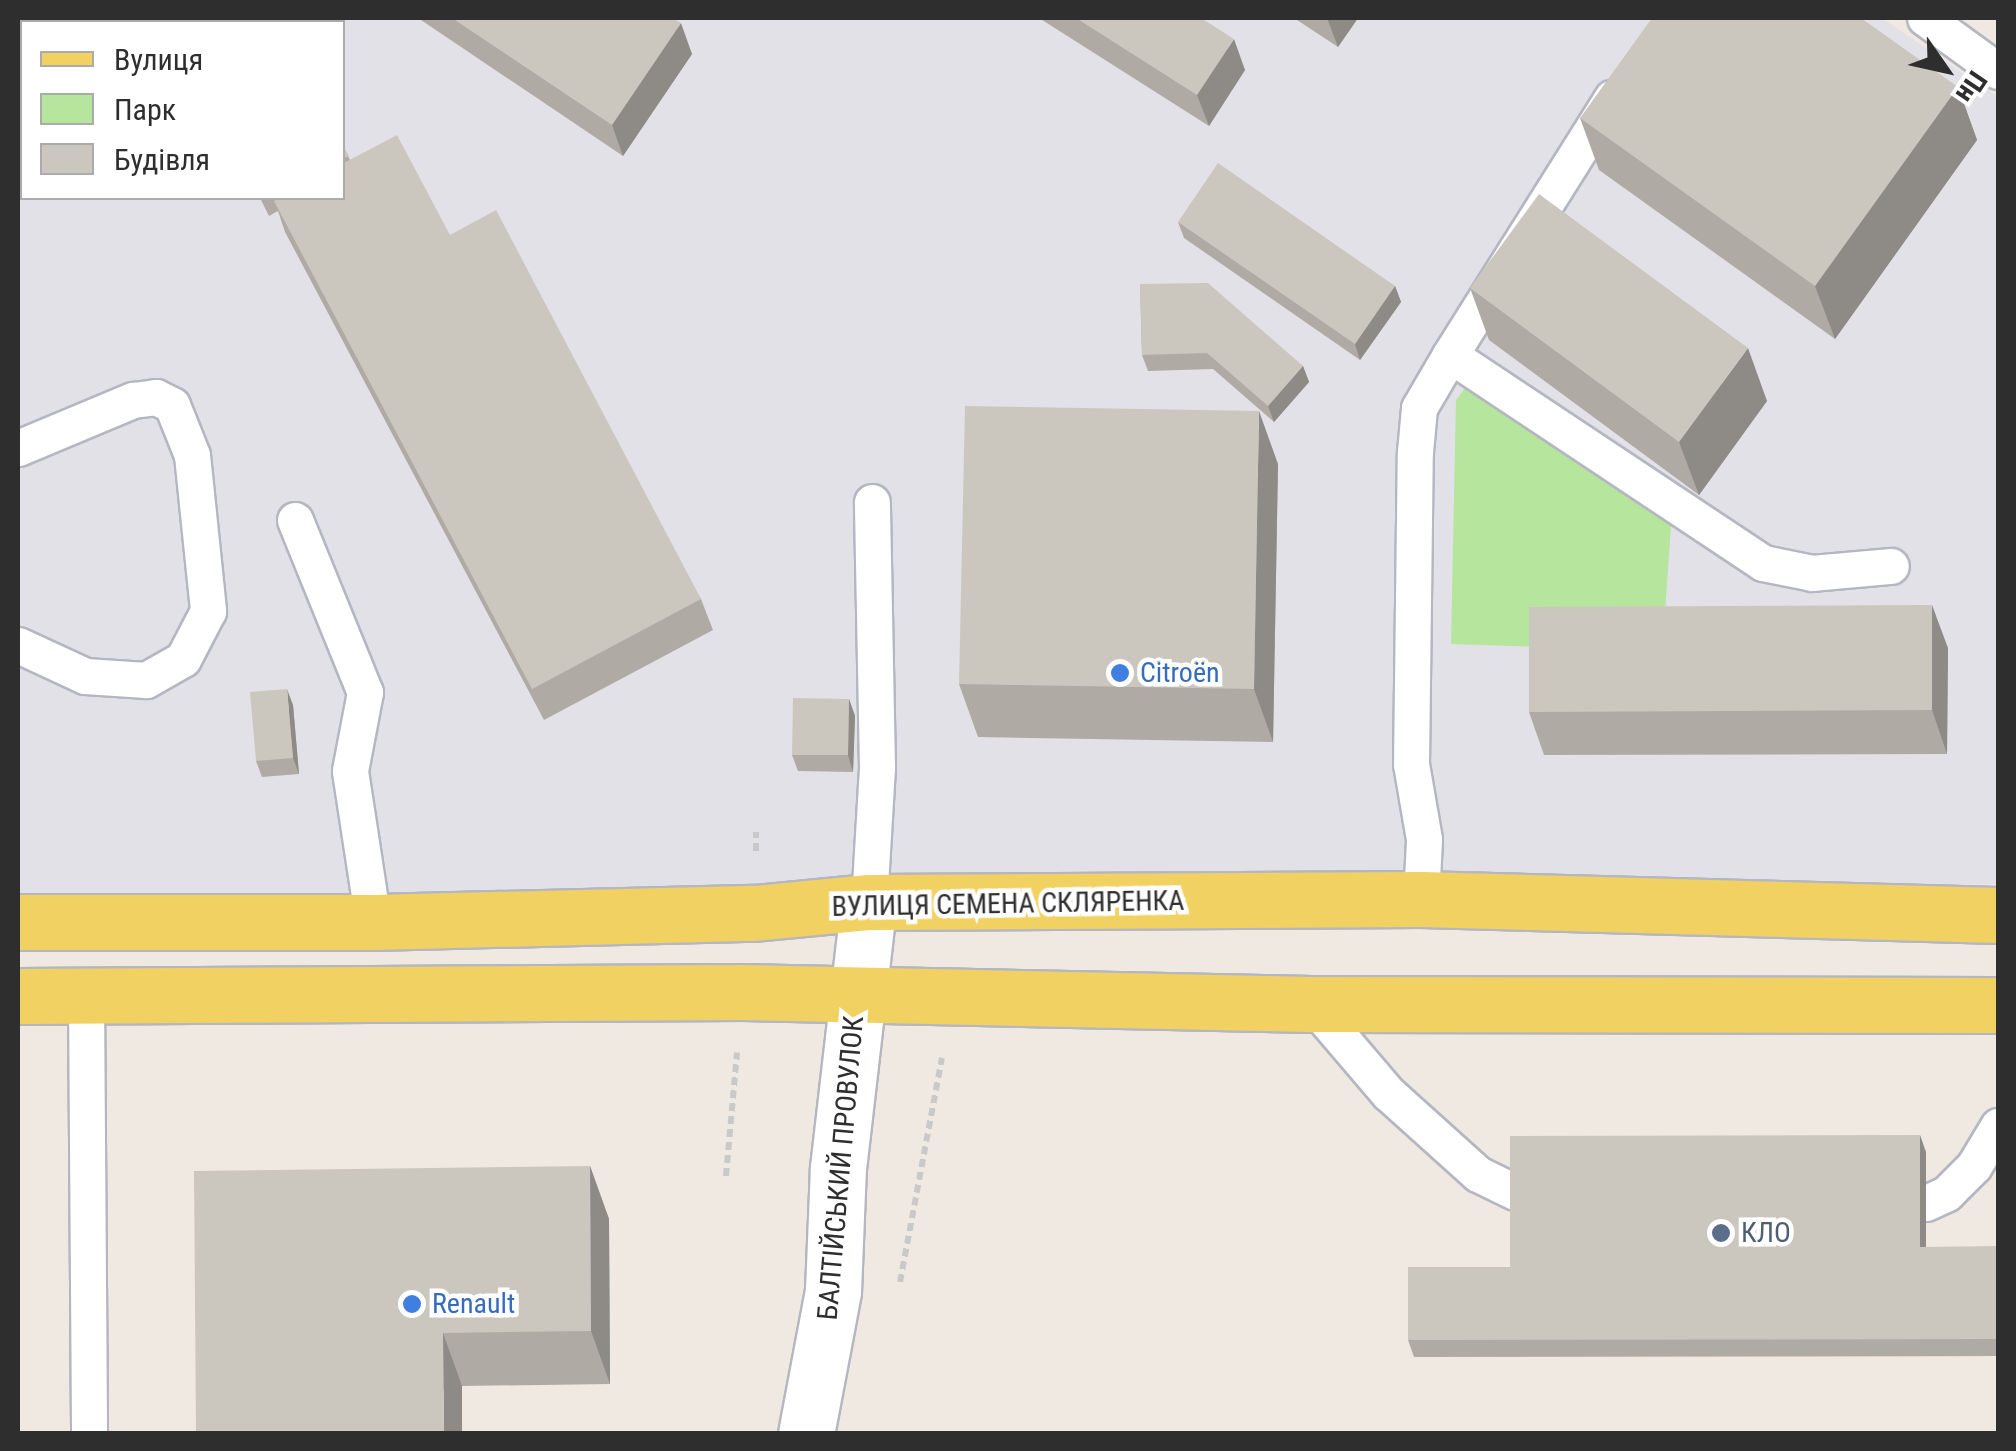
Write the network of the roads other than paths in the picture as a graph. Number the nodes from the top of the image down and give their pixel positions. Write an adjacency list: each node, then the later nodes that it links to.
1 (1926, 18): 3 (lane)
2 (1634, 68): 4 (lane)
3 (1998, 71)
4 (1450, 355): 8 (lane); 10 (lane)
5 (18, 448): 9 (lane)
6 (872, 502): 11 (lane)
7 (295, 520): 14 (lane)
8 (1891, 566)
9 (18, 644)
10 (1421, 899): 11 (main road, ВУЛИЦЯ СЕМЕНА СКЛЯРЕНКА); 12 (main road, ВУЛИЦЯ СЕМЕНА СКЛЯРЕНКА)
11 (869, 902): 14 (main road, ВУЛИЦЯ СЕМЕНА СКЛЯРЕНКА); 15 (street, БАЛТІЙСЬКИЙ ПРОВУЛОК)
12 (1998, 915)
13 (18, 922): 14 (main road, ВУЛИЦЯ СЕМЕНА СКЛЯРЕНКА)
14 (373, 922)
15 (858, 993): 17 (main road); 18 (main road); 24 (street, БАЛТІЙСЬКИЙ ПРОВУЛОК)
16 (18, 996): 17 (main road)
17 (86, 996): 23 (lane)
18 (1312, 1004): 19 (main road); 21 (lane)
19 (1998, 1005)
20 (1998, 1126): 22 (lane)
21 (1515, 1192)
22 (1926, 1204)
23 (89, 1434)
24 (806, 1434)

